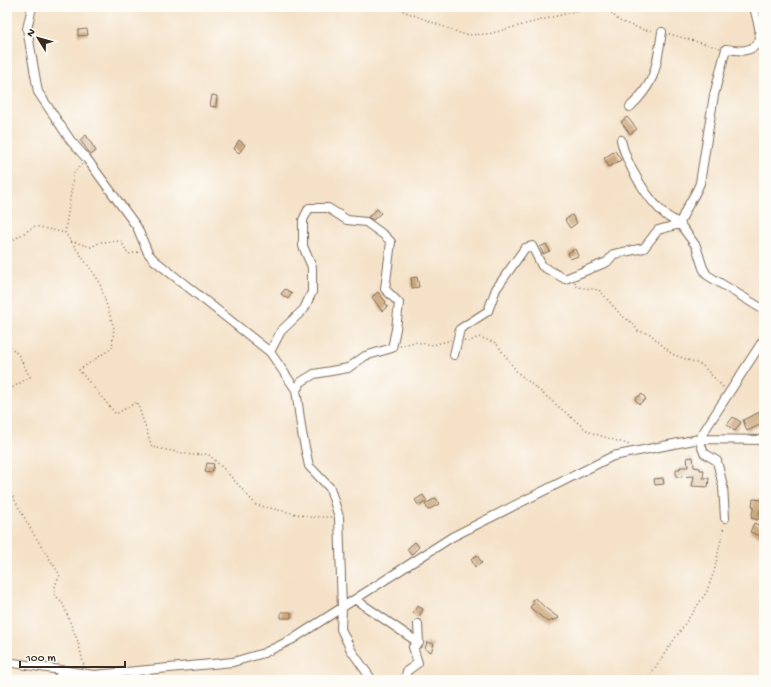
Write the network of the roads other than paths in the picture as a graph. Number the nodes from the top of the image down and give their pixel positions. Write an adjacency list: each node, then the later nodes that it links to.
1 (33, 7): 9 (street)
2 (754, 7): 6 (street)
3 (662, 32): 4 (street)
4 (630, 106)
5 (622, 140): 6 (street)
6 (680, 224): 7 (street); 10 (street)
7 (764, 310)
8 (764, 339): 12 (street)
9 (270, 352): 11 (street); 11 (street)
10 (454, 355)
11 (296, 390): 16 (street)
12 (699, 439): 13 (street); 14 (street); 15 (street)
13 (764, 440)
14 (725, 518)
15 (356, 600): 16 (street); 18 (street)
16 (342, 608): 21 (street); 24 (street)
17 (418, 624): 18 (street)
18 (419, 643): 25 (street)
19 (7, 662): 20 (street)
20 (65, 671): 21 (street); 22 (street)
21 (135, 671): 23 (street)
22 (56, 680)
23 (134, 680)
24 (372, 680)
25 (405, 680)

